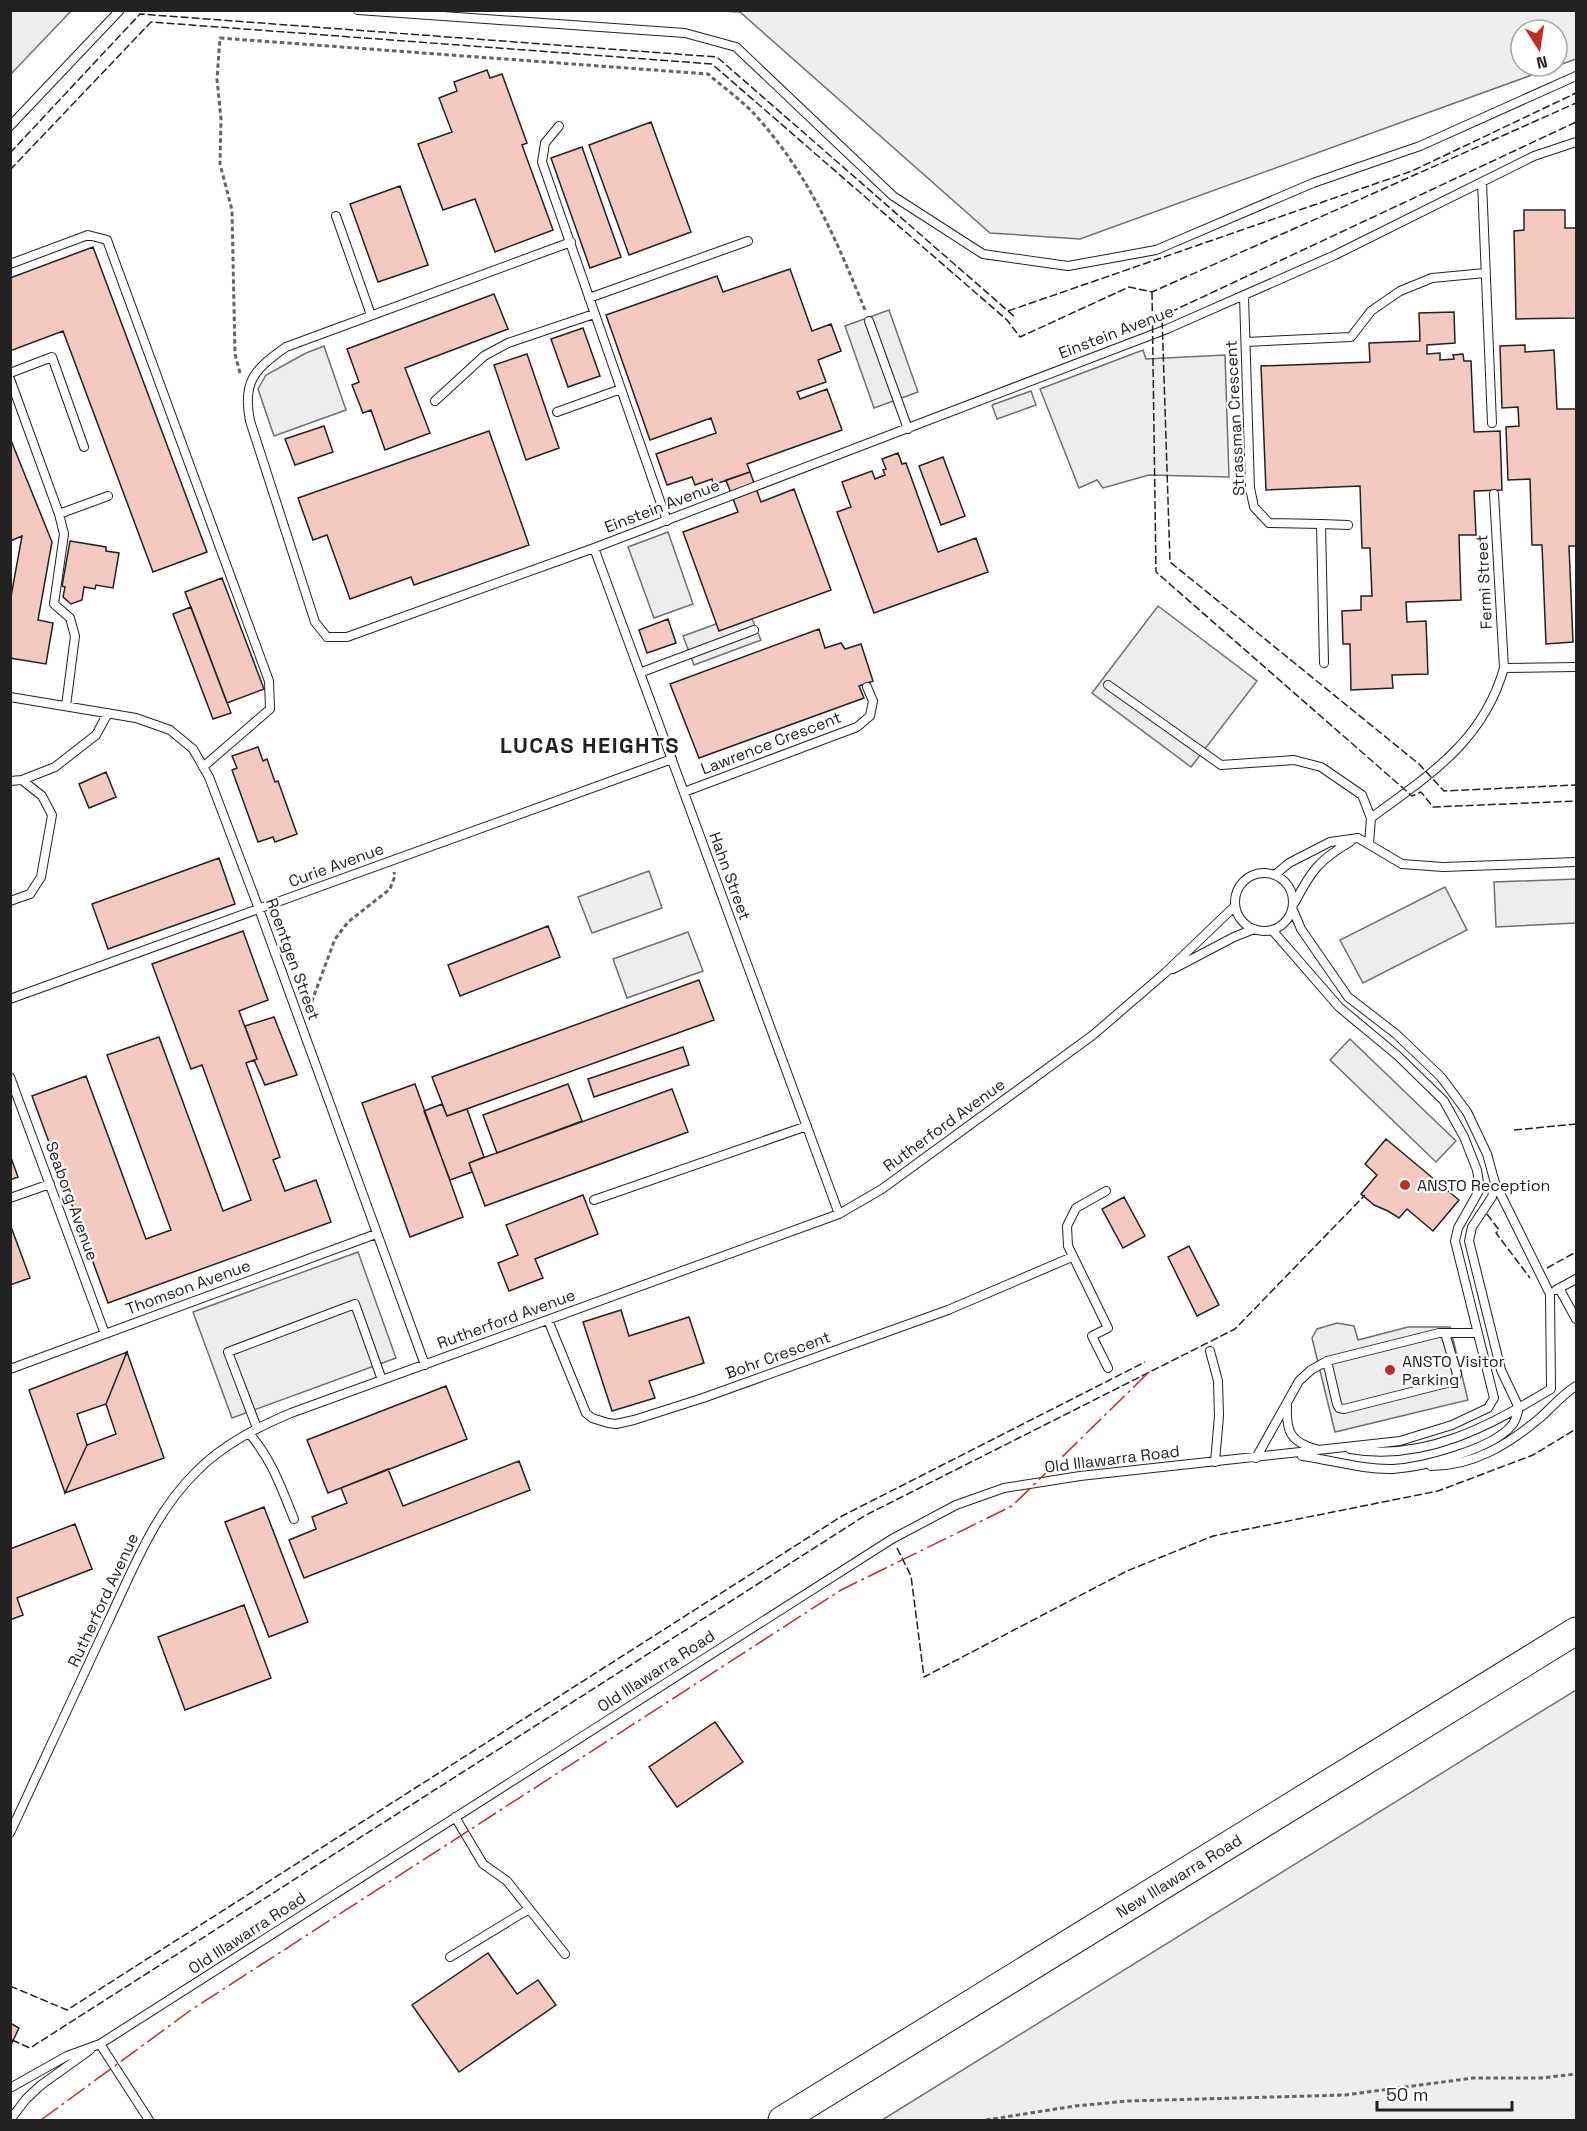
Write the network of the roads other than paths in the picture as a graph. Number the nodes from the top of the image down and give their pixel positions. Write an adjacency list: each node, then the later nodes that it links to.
1 (120, 10): 4 (lane)
2 (358, 10): 3 (lane)
3 (1576, 76)
4 (10, 126)
5 (559, 126): 10 (lane)
6 (1576, 142): 7 (lane, Einstein Avenue)
7 (1482, 182): 12 (lane); 13 (lane, Einstein Avenue)
8 (336, 216): 16 (lane)
9 (748, 241): 14 (lane)
10 (571, 242): 14 (lane); 16 (lane)
11 (10, 264): 45 (lane)
12 (1485, 273): 18 (lane); 24 (lane)
13 (1244, 296): 18 (lane, Strassman Crescent); 25 (lane, Einstein Avenue)
14 (589, 298): 15 (lane)
15 (594, 314): 21 (lane); 22 (lane)
16 (371, 315): 33 (lane, Einstein Avenue)
17 (869, 321): 25 (lane)
18 (1246, 342): 31 (lane, Strassman Crescent)
19 (10, 373): 26 (lane)
20 (10, 380): 29 (lane)
21 (621, 389): 23 (lane); 30 (lane)
22 (435, 401)
23 (557, 412)
24 (1492, 423)
25 (908, 429): 30 (lane, Einstein Avenue)
26 (84, 447)
27 (1494, 494): 37 (lane, Fermi Street)
28 (108, 496): 29 (lane)
29 (59, 513): 42 (lane)
30 (667, 520): 33 (lane, Einstein Avenue)
31 (1321, 525): 32 (lane, Strassman Crescent); 35 (lane)
32 (1348, 525)
33 (594, 548): 38 (lane, Hahn Street)
34 (754, 630): 38 (lane)
35 (1324, 663)
36 (1576, 667): 37 (lane)
37 (1504, 668): 49 (lane)
38 (642, 672): 44 (lane, Hahn Street)
39 (1108, 685): 49 (lane)
40 (867, 687): 48 (lane, Lawrence Crescent)
41 (10, 697): 42 (lane, Roentgen Street)
42 (66, 706): 43 (lane, Roentgen Street)
43 (108, 713): 45 (lane, Roentgen Street); 46 (lane)
44 (672, 759): 48 (lane, Hahn Street); 57 (lane, Curie Avenue)
45 (203, 767): 57 (lane, Roentgen Street)
46 (22, 780): 47 (lane); 54 (lane)
47 (10, 781)
48 (684, 792): 63 (lane, Hahn Street)
49 (1371, 818): 51 (lane)
50 (1358, 838): 51 (lane); 53 (lane); 56 (lane)
51 (1369, 844): 52 (lane)
52 (1576, 862)
53 (1276, 874): 55 (lane); 56 (lane)
54 (10, 901)
55 (1235, 906): 58 (lane); 60 (lane, Rutherford Avenue)
56 (1294, 906): 59 (lane); 64 (lane)
57 (259, 909): 61 (lane, Curie Avenue); 70 (lane, Roentgen Street)
58 (1254, 929): 59 (lane); 60 (lane, Rutherford Avenue)
59 (1272, 930): 78 (lane)
60 (1165, 973): 69 (lane, Rutherford Avenue)
61 (10, 999)
62 (10, 1077): 65 (lane, Seaborg Avenue)
63 (807, 1126): 68 (lane); 69 (lane, Hahn Street)
64 (1495, 1183): 74 (lane); 88 (lane)
65 (50, 1184): 67 (lane); 79 (lane, Seaborg Avenue)
66 (1106, 1191): 71 (lane)
67 (10, 1198)
68 (594, 1200)
69 (839, 1214): 76 (lane, Rutherford Avenue)
70 (376, 1234): 79 (lane, Thomson Avenue); 82 (lane, Roentgen Street)
71 (1072, 1257): 76 (lane, Bohr Crescent); 83 (lane)
72 (1576, 1279): 73 (lane)
73 (1559, 1288): 74 (lane); 75 (lane)
74 (1550, 1294): 88 (lane)
75 (1576, 1319)
76 (548, 1320): 82 (lane, Rutherford Avenue)
77 (1445, 1333): 78 (lane); 81 (lane); 81 (lane)
78 (1477, 1333): 90 (lane)
79 (105, 1334): 84 (lane, Thomson Avenue)
80 (1210, 1351): 94 (lane)
81 (1327, 1361): 87 (lane)
82 (425, 1365): 85 (lane, Rutherford Avenue)
83 (1108, 1368)
84 (10, 1369)
85 (382, 1380): 89 (lane, Rutherford Avenue); 89 (lane)
86 (1576, 1386): 95 (lane)
87 (1287, 1402): 91 (lane); 93 (lane)
88 (1519, 1408): 90 (lane); 95 (lane)
89 (253, 1431): 96 (lane); 99 (lane, Rutherford Avenue)
90 (1342, 1447): 91 (lane)
91 (1321, 1450): 92 (lane)
92 (1287, 1454): 93 (lane, Old Illawarra Road); 95 (lane)
93 (1256, 1458): 94 (lane, Old Illawarra Road)
94 (1215, 1462): 98 (lane, Old Illawarra Road)
95 (1418, 1466)
96 (294, 1519)
97 (1576, 1631): 108 (highway, New Illawarra Road)
98 (455, 1817): 101 (lane); 104 (lane, Old Illawarra Road)
99 (13, 1821): 100 (lane, Rutherford Avenue)
100 (10, 1833)
101 (529, 1909): 102 (lane); 103 (lane)
102 (565, 1954)
103 (450, 1957)
104 (96, 2046): 105 (lane, Old Illawarra Road); 106 (lane, Old Illawarra Road); 107 (lane)
105 (10, 2088)
106 (10, 2120)
107 (149, 2121)
108 (782, 2121)

